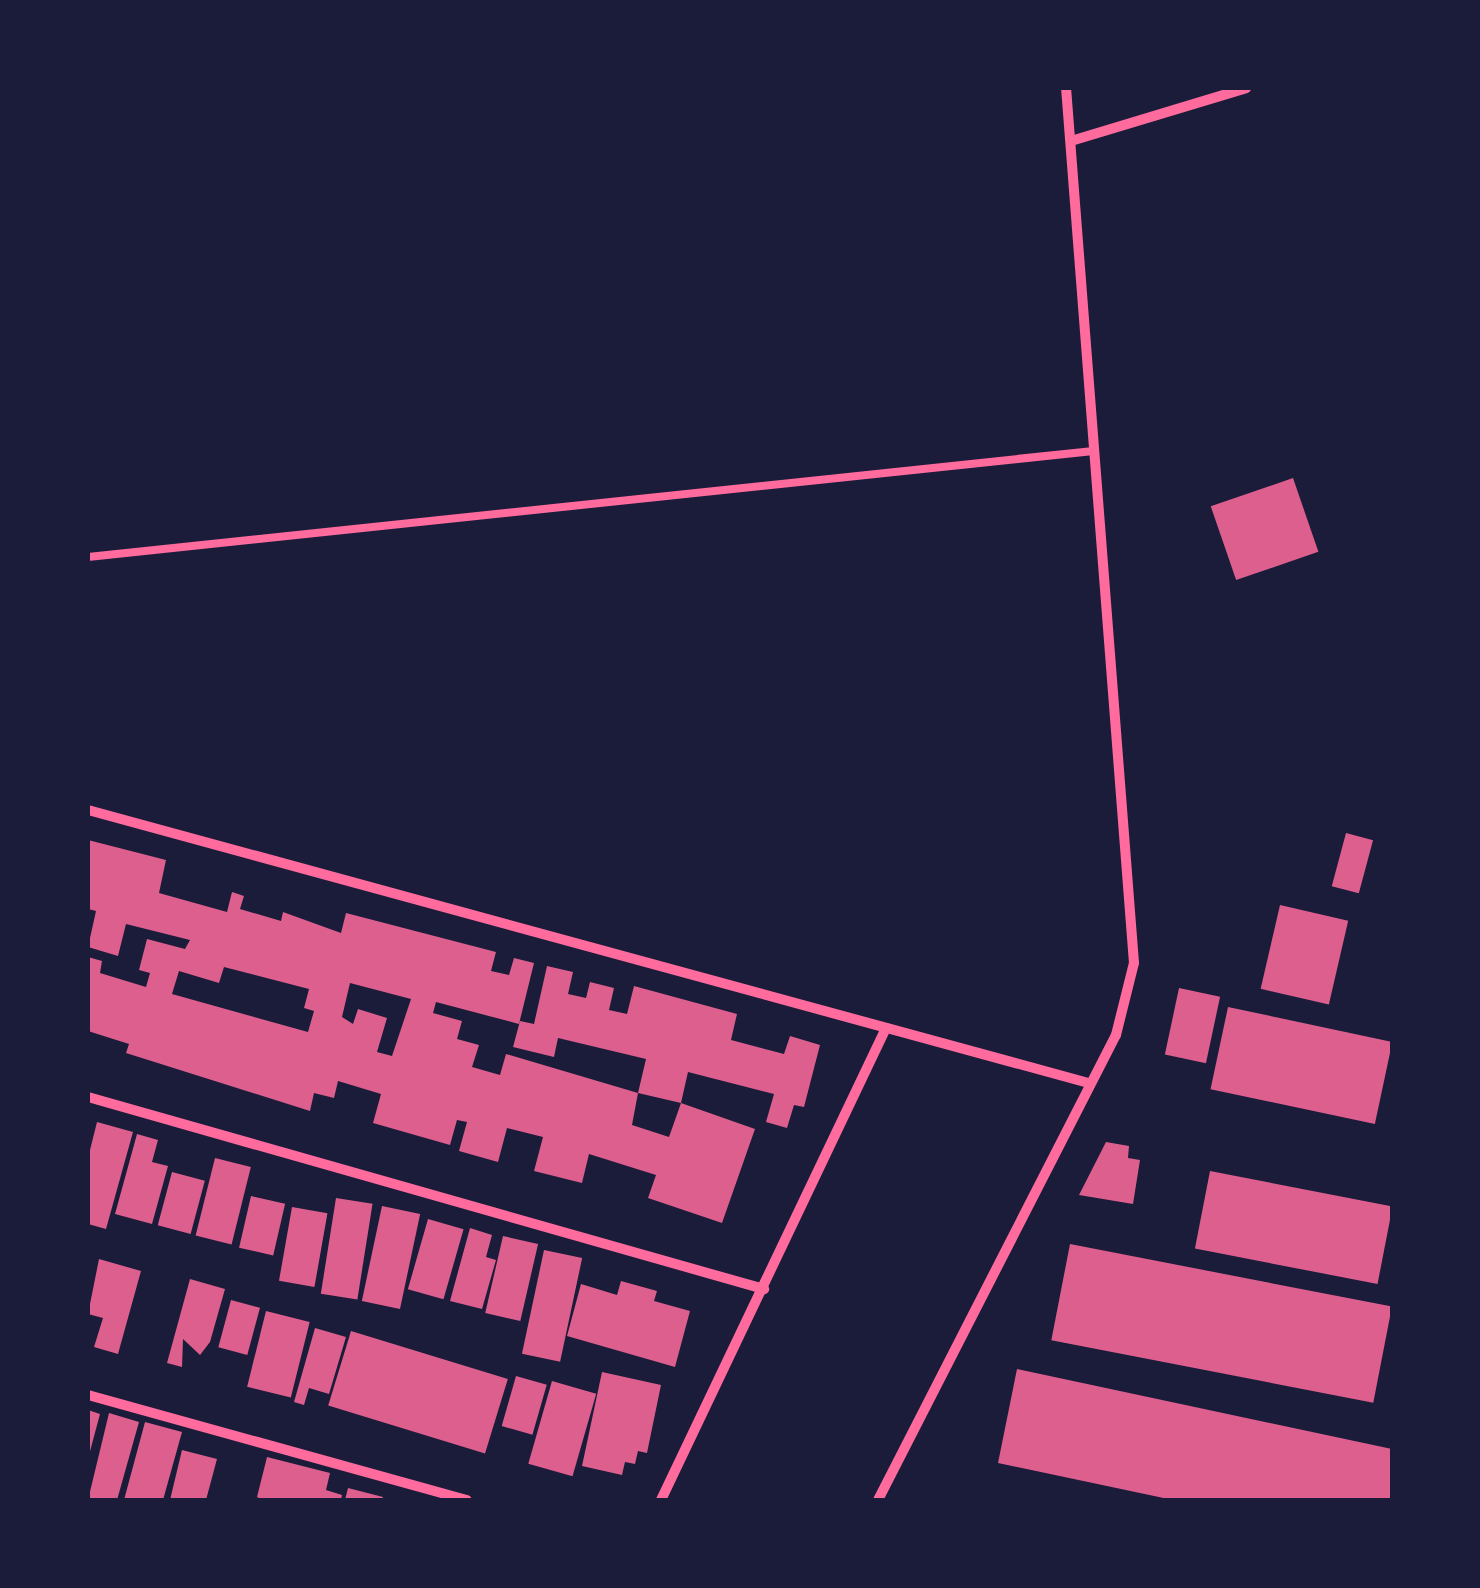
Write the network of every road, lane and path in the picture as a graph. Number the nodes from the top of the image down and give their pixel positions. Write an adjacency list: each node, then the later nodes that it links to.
1 (1066, 88): 3 (street)
2 (1246, 88): 3 (street)
3 (1071, 141): 4 (street)
4 (1094, 450): 5 (lane); 8 (street)
5 (88, 557)
6 (88, 810): 7 (street)
7 (886, 1028): 8 (street); 10 (street)
8 (1088, 1083): 14 (street)
9 (88, 1097): 10 (street)
10 (764, 1289): 13 (street)
11 (88, 1395): 12 (street)
12 (467, 1500)
13 (661, 1500)
14 (878, 1500)

